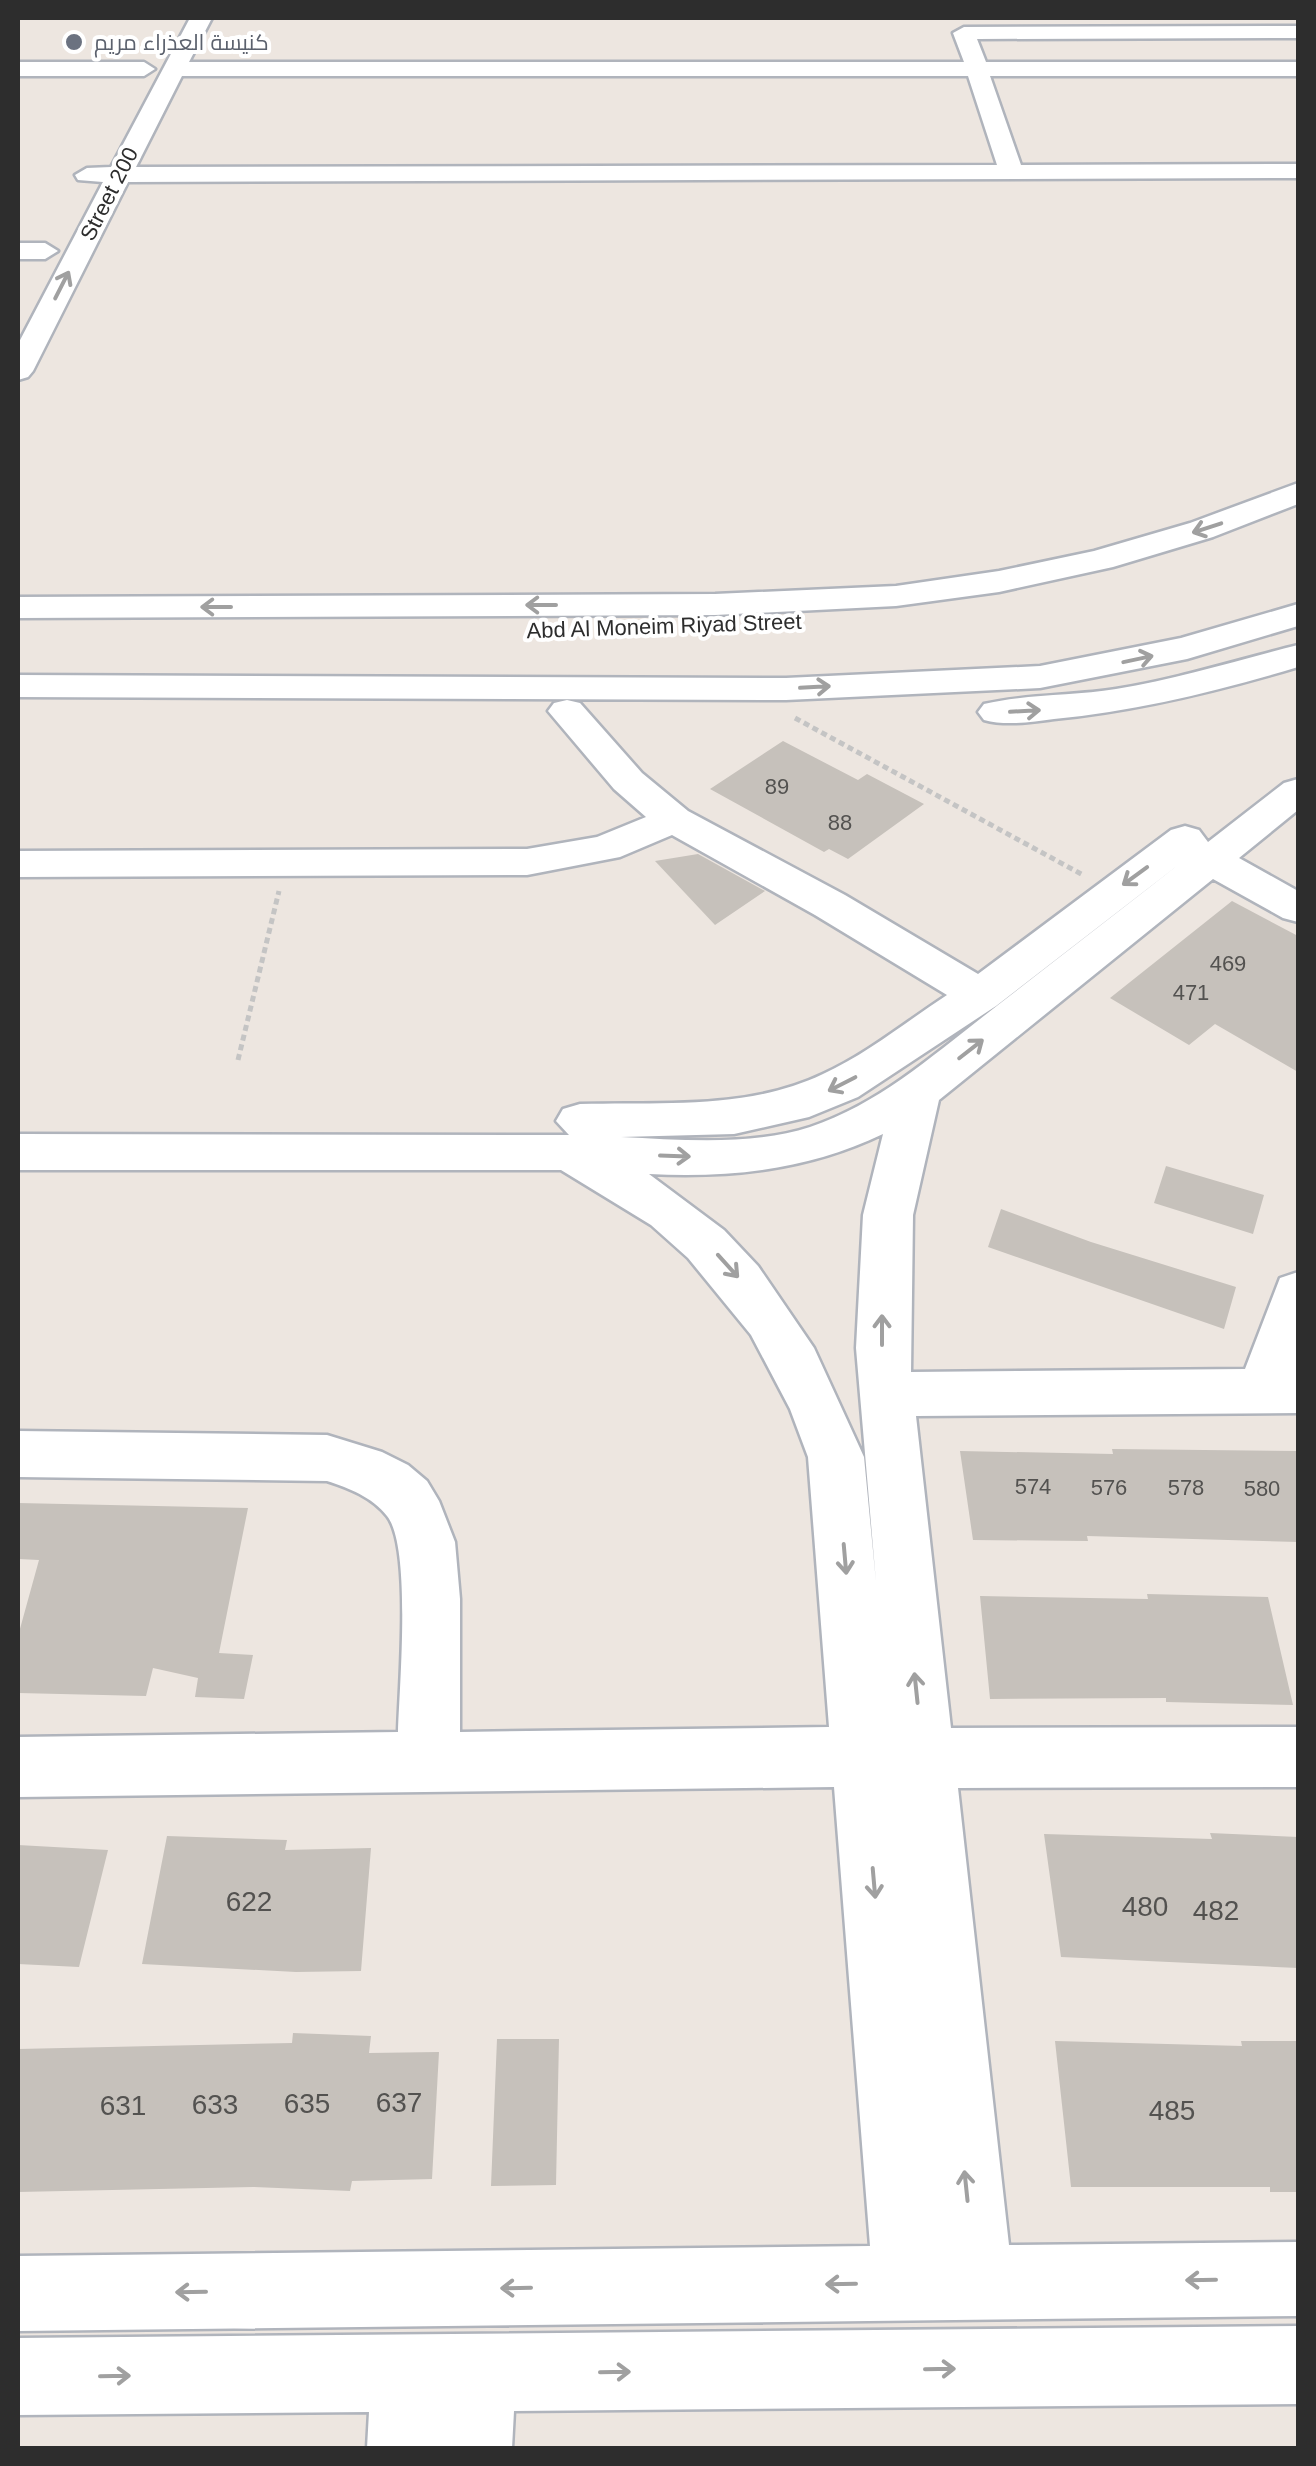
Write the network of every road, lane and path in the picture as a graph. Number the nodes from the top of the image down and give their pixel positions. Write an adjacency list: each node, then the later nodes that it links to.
1 (201, 18): 6 (street, Street 200)
2 (960, 25): 3 (street); 7 (street)
3 (1298, 32)
4 (18, 69): 5 (street)
5 (99, 69): 9 (street); 10 (street)
6 (174, 69): 7 (street); 14 (street, Street 200)
7 (977, 69): 8 (street); 13 (street)
8 (1298, 69)
9 (18, 88)
10 (128, 99)
11 (103, 144): 14 (street, Street 200)
12 (1298, 171): 13 (street)
13 (1012, 173): 14 (street)
14 (120, 174): 15 (street, Street 200, one-way to 14)
15 (18, 371)
16 (1298, 494): 18 (street, one-way to 18)
17 (1298, 523): 20 (street, Abd Al Moneim Riyad Street)
18 (18, 608)
19 (1298, 616): 22 (street, one-way to 19)
20 (37, 642)
21 (1298, 656): 25 (street, one-way to 21)
22 (18, 686)
23 (18, 709): 24 (street)
24 (566, 711): 25 (street); 28 (street)
25 (790, 715): 32 (path)
26 (1298, 756): 29 (street)
27 (1298, 791): 29 (street)
28 (674, 820): 31 (street); 34 (street)
29 (1195, 852): 32 (street, one-way to 32); 33 (street); 36 (street, one-way to 29)
30 (18, 864): 31 (street)
31 (285, 864): 35 (path)
32 (1113, 892): 34 (street)
33 (1298, 908)
34 (980, 995): 38 (street, one-way to 38)
35 (238, 1060)
36 (917, 1092): 38 (street, one-way to 36); 42 (street, one-way to 36)
37 (18, 1123): 38 (street)
38 (562, 1137): 39 (street); 44 (street, one-way to 44)
39 (18, 1152)
40 (1298, 1292): 41 (street)
41 (1281, 1392): 42 (street)
42 (886, 1394): 46 (street, one-way to 42)
43 (18, 1454): 47 (street)
44 (862, 1757): 47 (street); 50 (street, one-way to 50)
45 (1298, 1757): 46 (street)
46 (923, 1758): 50 (street, one-way to 46)
47 (428, 1762): 48 (street)
48 (18, 1767)
49 (1298, 2279): 50 (street, one-way to 50)
50 (943, 2283): 51 (street, one-way to 51)
51 (18, 2294)
52 (1298, 2365): 53 (street, one-way to 52)
53 (444, 2373): 54 (street, one-way to 53); 55 (street); 56 (street)
54 (18, 2377)
55 (406, 2448)
56 (474, 2448)

